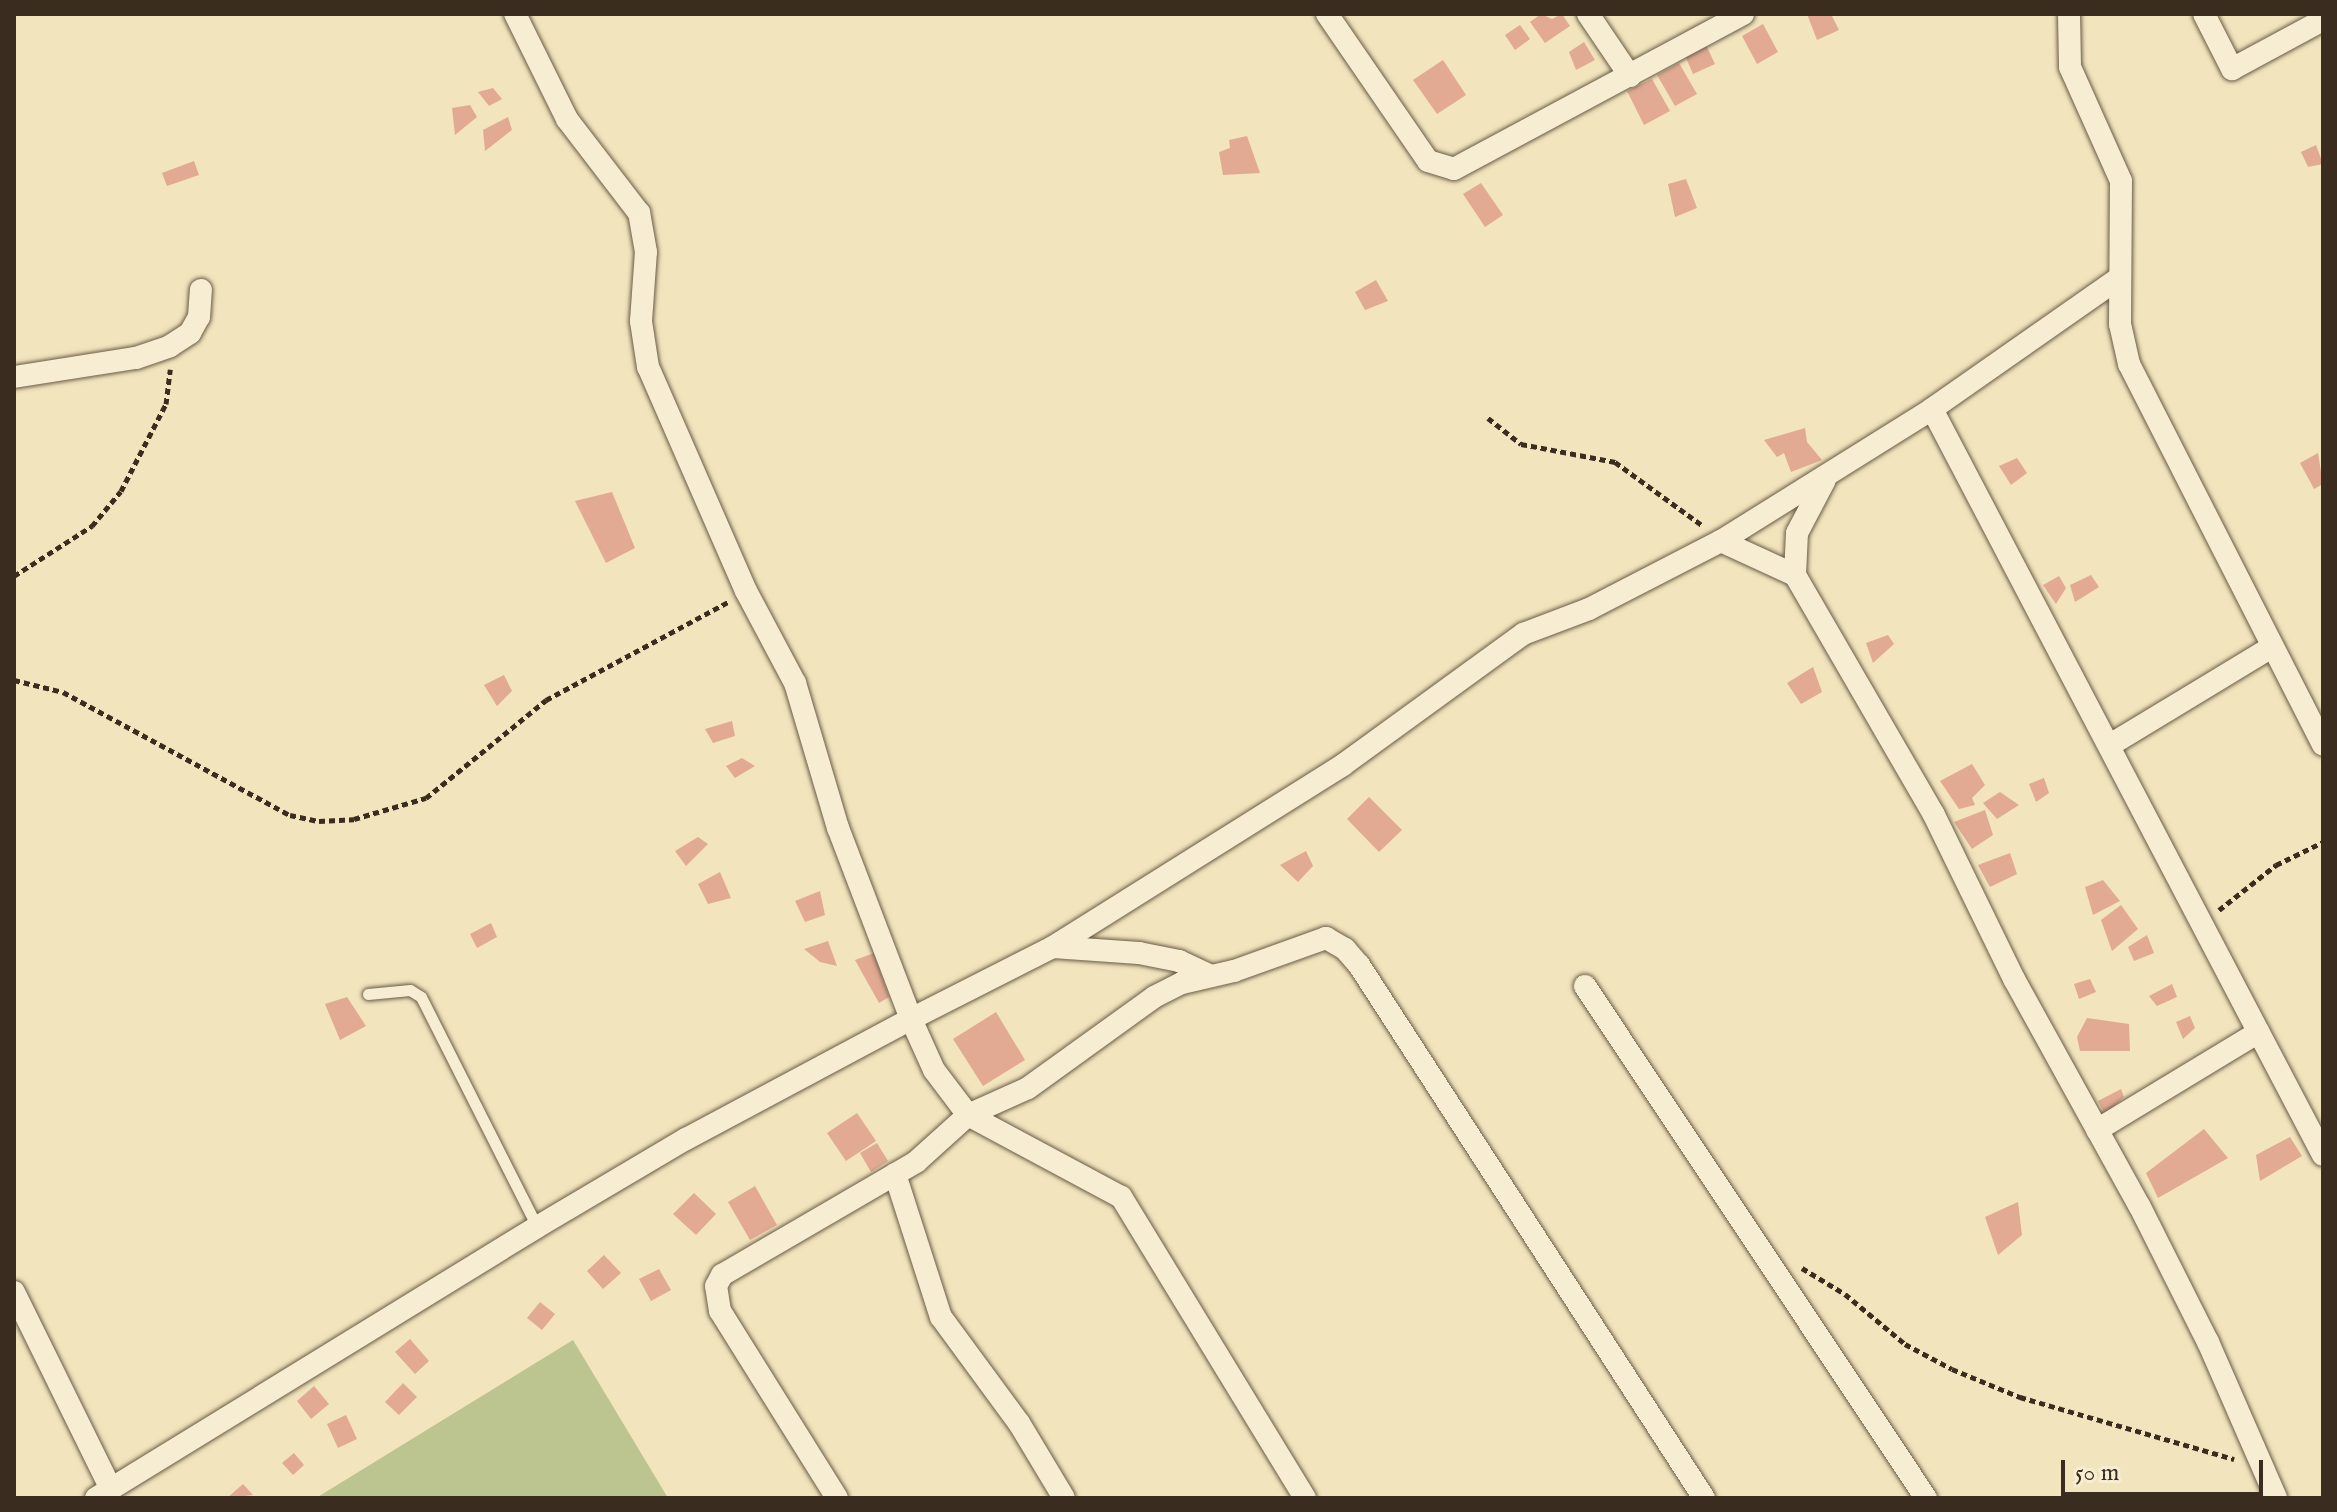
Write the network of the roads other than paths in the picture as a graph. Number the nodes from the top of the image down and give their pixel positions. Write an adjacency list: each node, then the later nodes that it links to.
1 (515, 14): 24 (street)
2 (1327, 14): 9 (street)
3 (1588, 14): 9 (street)
4 (1743, 14): 7 (street)
5 (2069, 14): 10 (street)
6 (2204, 14): 8 (street)
7 (1715, 20): 9 (street)
8 (2323, 20)
9 (1630, 76)
10 (2119, 278): 13 (street); 17 (street)
11 (201, 290): 12 (street)
12 (14, 377)
13 (1932, 409): 14 (street); 19 (street)
14 (1829, 473): 15 (street); 16 (street)
15 (1721, 541): 16 (street); 20 (street)
16 (1795, 575): 27 (street)
17 (2270, 648): 18 (street); 19 (street)
18 (2323, 744)
19 (2110, 745): 25 (street)
20 (1053, 947): 21 (street); 24 (street)
21 (1209, 975): 26 (street); 36 (street)
22 (1585, 986): 37 (street)
23 (368, 994): 30 (lane)
24 (911, 1019): 26 (street); 30 (street)
25 (2259, 1032): 27 (street); 28 (street)
26 (968, 1115): 29 (street); 35 (street)
27 (2097, 1130): 38 (street)
28 (2323, 1155)
29 (895, 1174): 33 (street); 34 (street)
30 (537, 1227): 32 (street)
31 (14, 1292): 32 (street)
32 (103, 1494)
33 (837, 1498)
34 (1064, 1498)
35 (1305, 1498)
36 (1704, 1498)
37 (1926, 1498)
38 (2276, 1498)

